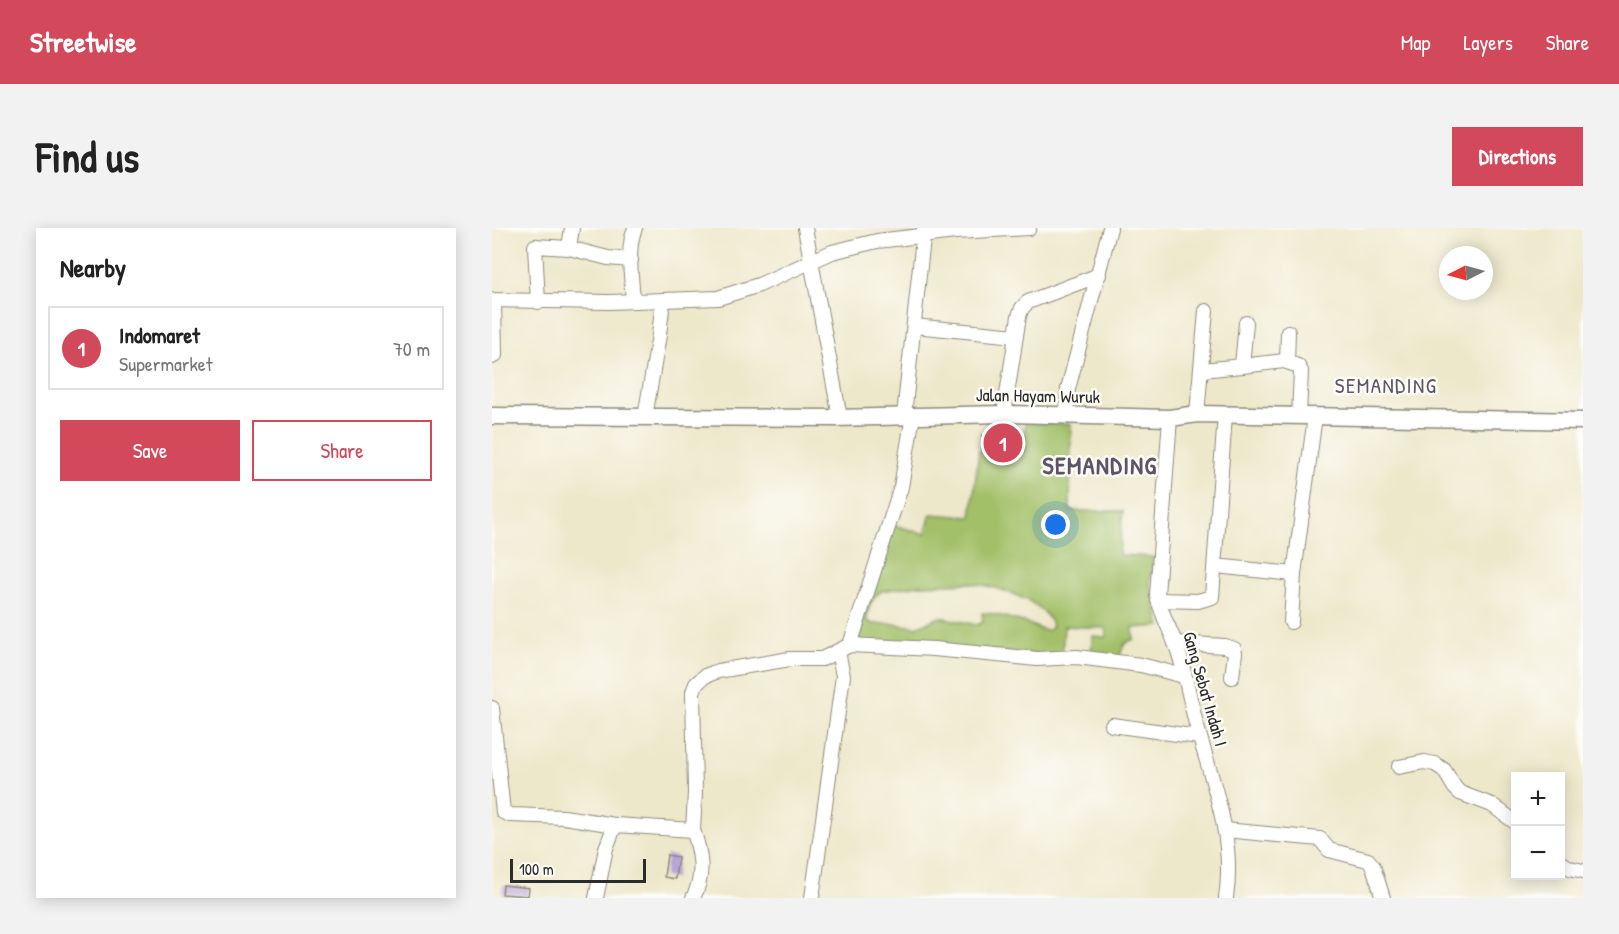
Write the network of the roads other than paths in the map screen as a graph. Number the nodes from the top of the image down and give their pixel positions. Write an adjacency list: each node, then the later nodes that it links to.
1 (572, 228): 8 (street)
2 (635, 228): 9 (street)
3 (805, 228): 10 (street)
4 (1029, 228): 6 (street)
5 (1110, 228): 11 (street)
6 (964, 230): 7 (street)
7 (924, 232): 10 (street); 18 (street)
8 (569, 248): 9 (street); 15 (street)
9 (631, 260): 14 (street)
10 (809, 261): 13 (street); 33 (street)
11 (1099, 275): 20 (street); 28 (street)
12 (493, 300): 15 (street); 21 (street)
13 (663, 300): 14 (street); 32 (street)
14 (633, 301): 15 (street)
15 (538, 302)
16 (1206, 311): 24 (street)
17 (1246, 323): 23 (street)
18 (914, 327): 20 (street); 27 (street)
19 (1288, 332): 22 (street)
20 (1016, 336): 25 (street)
21 (492, 357)
22 (1287, 362): 23 (street); 30 (street)
23 (1242, 366): 24 (street)
24 (1202, 370): 26 (street)
25 (1004, 414): 27 (main road, Jalan Hayam Wuruk); 28 (main road, Jalan Hayam Wuruk)
26 (1197, 414): 29 (main road, Jalan Hayam Wuruk); 34 (main road, Jalan Hayam Wuruk)
27 (909, 415): 33 (main road, Jalan Hayam Wuruk); 41 (street)
28 (1066, 415): 34 (main road, Jalan Hayam Wuruk)
29 (1225, 415): 30 (main road, Jalan Hayam Wuruk); 36 (street)
30 (1307, 415): 35 (main road, Jalan Hayam Wuruk); 37 (street)
31 (492, 416): 32 (main road, Jalan Hayam Wuruk)
32 (645, 417): 33 (main road, Jalan Hayam Wuruk)
33 (840, 418)
34 (1170, 418): 38 (street, Gang Sebat Indah I)
35 (1583, 421)
36 (1215, 566): 37 (street); 38 (street)
37 (1294, 574): 39 (street)
38 (1158, 600): 40 (street, Gang Sebat Indah I)
39 (1291, 622)
40 (1175, 643): 42 (street, Gang Sebat Indah I); 43 (street)
41 (844, 648): 42 (street); 50 (street); 56 (street)
42 (1184, 675): 46 (street, Gang Sebat Indah I)
43 (1232, 677)
44 (492, 708): 49 (street)
45 (1112, 725): 46 (street)
46 (1199, 737): 51 (street, Gang Sebat Indah I)
47 (1399, 767): 48 (street)
48 (1511, 819)
49 (615, 825): 50 (street); 54 (street)
50 (693, 830): 55 (street)
51 (1225, 830): 57 (street, Gang Sebat Indah I); 58 (street)
52 (1565, 865): 53 (street)
53 (1583, 871)
54 (596, 898)
55 (693, 898)
56 (812, 898)
57 (1226, 898)
58 (1383, 898)

